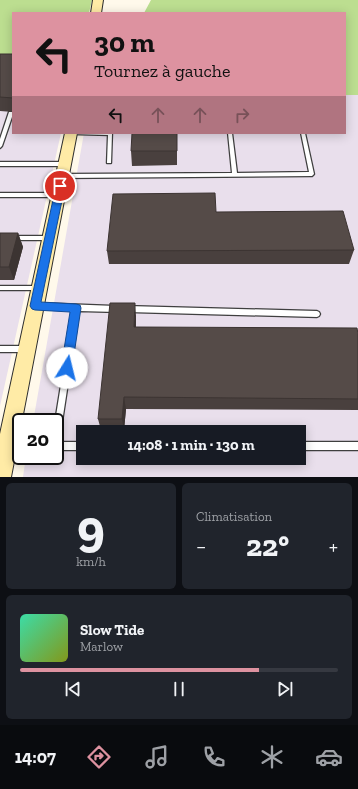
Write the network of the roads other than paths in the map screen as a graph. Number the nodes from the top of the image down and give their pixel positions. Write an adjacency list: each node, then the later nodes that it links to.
1 (98, 0): 2 (street)
2 (96, 12)
3 (11, 113): 8 (lane)
4 (71, 134): 11 (street)
5 (110, 134): 9 (lane)
6 (230, 134): 12 (lane)
7 (303, 134): 12 (lane)
8 (0, 146)
9 (109, 162)
10 (0, 164): 11 (lane)
11 (64, 170): 12 (lane); 14 (street)
12 (235, 175)
13 (0, 195): 14 (lane)
14 (58, 195): 16 (street)
15 (0, 238): 16 (lane)
16 (50, 238): 18 (street)
17 (0, 288): 18 (lane)
18 (39, 288): 19 (street)
19 (35, 306): 20 (lane); 23 (street)
20 (76, 308): 21 (lane); 24 (lane)
21 (317, 314)
22 (0, 349): 23 (lane)
23 (27, 349): 29 (street)
24 (60, 413)
25 (64, 445): 26 (lane)
26 (76, 446)
27 (306, 446): 28 (lane)
28 (358, 446)
29 (1, 475)

